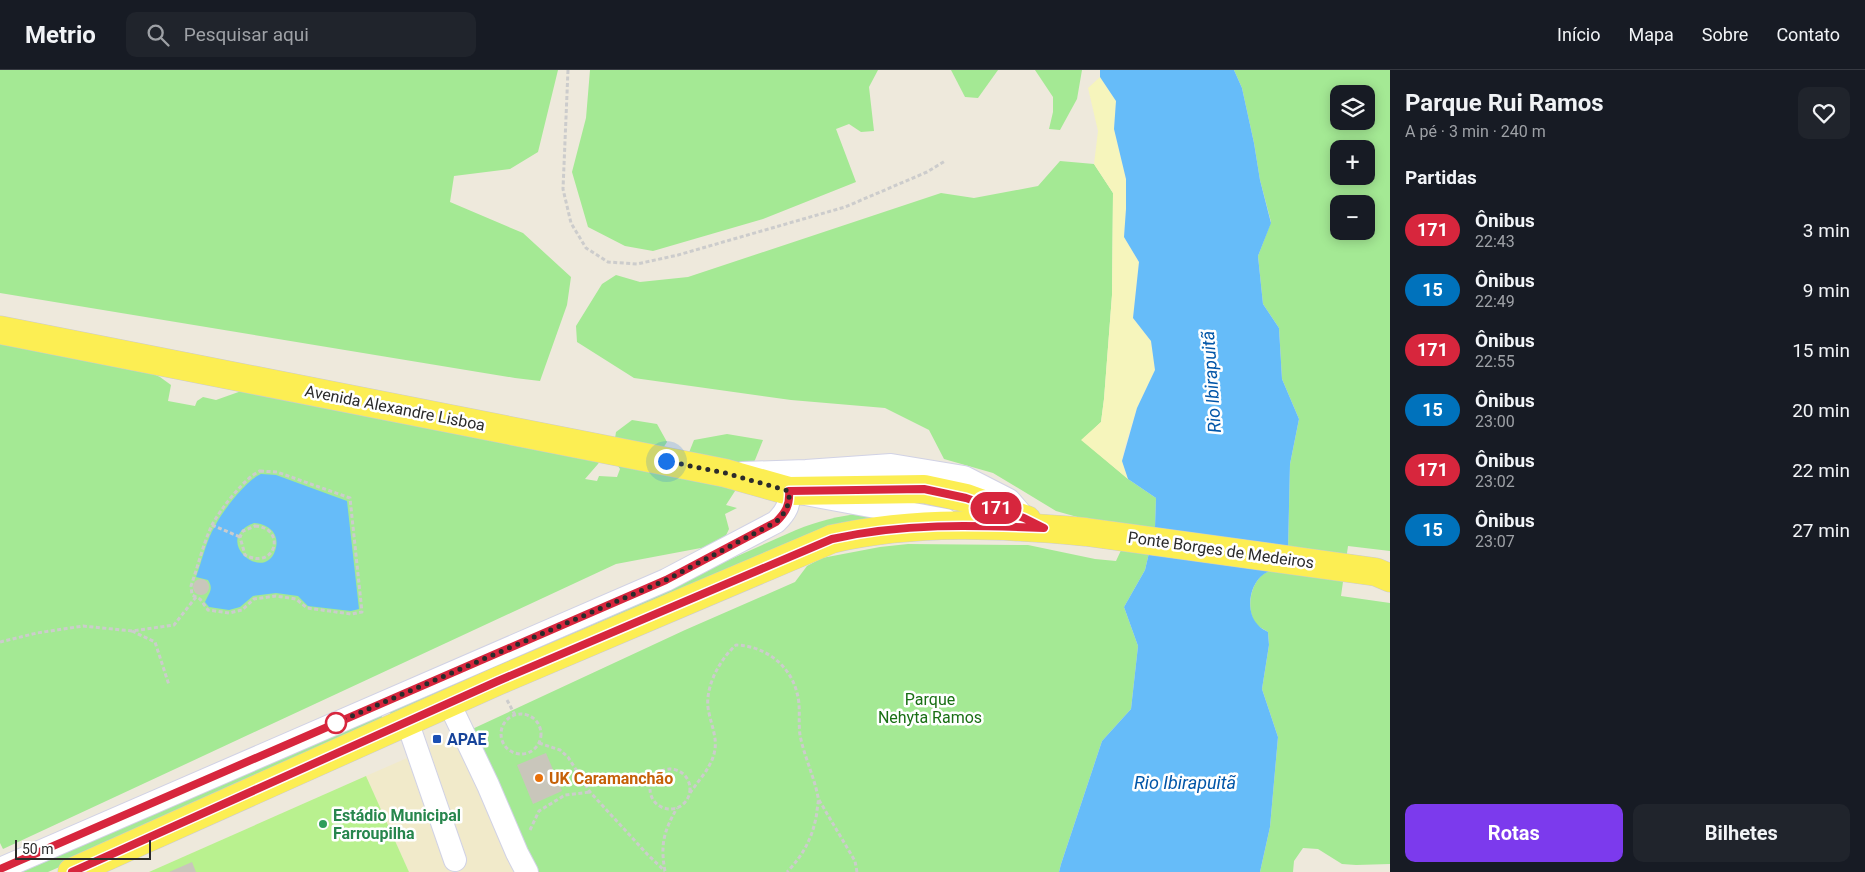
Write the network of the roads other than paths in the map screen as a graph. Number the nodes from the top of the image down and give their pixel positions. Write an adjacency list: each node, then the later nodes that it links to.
1 (0, 330): 2 (main road, Avenida Alexandre Lisboa)
2 (725, 473): 3 (main road, Avenida Alexandre Lisboa); 4 (street)
3 (789, 491): 4 (main road, Avenida Alexandre Lisboa); 5 (street); 10 (street)
4 (1034, 523): 5 (main road); 6 (main road, Ponte Borges de Medeiros)
5 (970, 525): 7 (main road)
6 (1378, 572)
7 (449, 703): 8 (main road); 12 (street)
8 (407, 721): 9 (street); 11 (main road)
9 (455, 860)
10 (0, 869)
11 (72, 872)
12 (527, 872)

